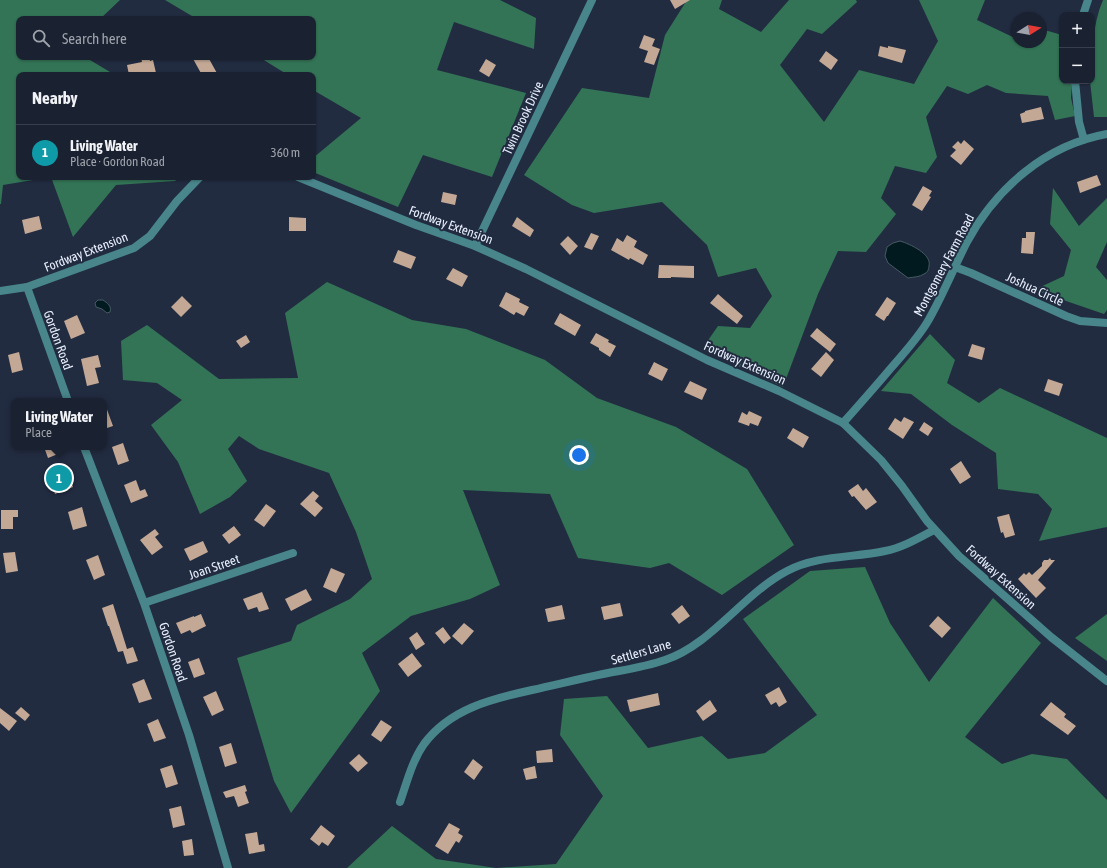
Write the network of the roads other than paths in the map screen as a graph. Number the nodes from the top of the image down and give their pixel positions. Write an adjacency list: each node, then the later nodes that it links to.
1 (592, 0): 9 (street, Twin Brook Drive)
2 (1088, 0): 3 (street)
3 (1083, 12)
4 (1075, 84): 6 (street)
5 (1107, 134): 6 (street, Montgomery Farm Road)
6 (1084, 140): 10 (street, Montgomery Farm Road)
7 (197, 180): 11 (street, Fordway Extension)
8 (305, 180): 9 (street, Fordway Extension)
9 (475, 246): 15 (street, Fordway Extension)
10 (956, 267): 13 (street, Joshua Circle); 15 (street, Montgomery Farm Road)
11 (26, 287): 12 (street, Fordway Extension); 14 (street, Gordon Road)
12 (0, 290)
13 (1107, 323)
14 (67, 398)
15 (843, 423): 17 (street, Fordway Extension)
16 (85, 450): 19 (street, Gordon Road)
17 (934, 530): 20 (street, Fordway Extension); 21 (street, Settlers Lane)
18 (293, 553): 19 (street, Joan Street)
19 (144, 603): 22 (street, Gordon Road)
20 (1107, 681)
21 (400, 802)
22 (228, 868)

